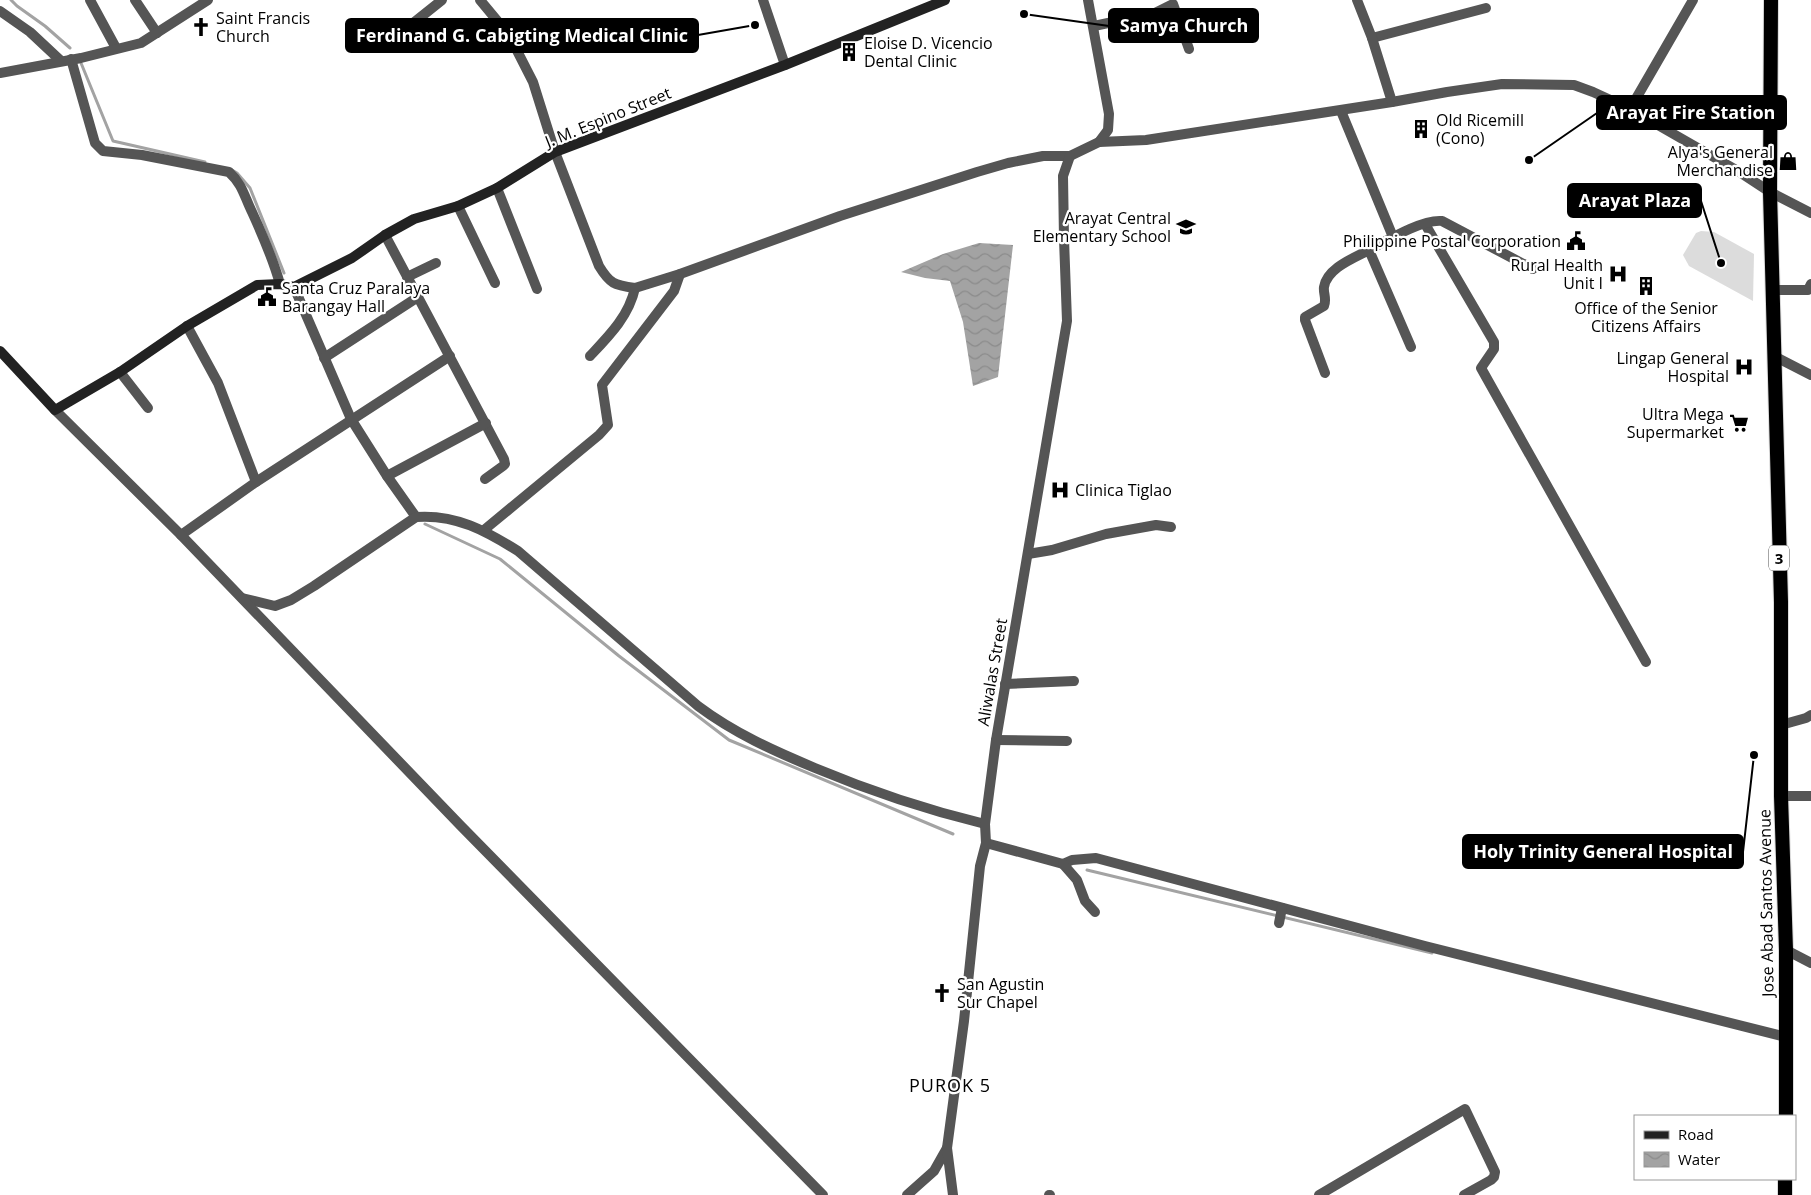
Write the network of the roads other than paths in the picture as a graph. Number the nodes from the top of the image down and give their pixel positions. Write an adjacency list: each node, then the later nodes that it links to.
1 (90, 0): 18 (street)
2 (135, 0): 16 (street)
3 (208, 0): 16 (street)
4 (442, 0): 15 (street)
5 (480, 0): 27 (street)
6 (763, 0): 21 (street)
7 (946, 0): 21 (main road, J. M. Espino Street)
8 (1088, 0): 14 (street)
9 (1357, 0): 17 (street)
10 (1693, 0): 24 (street)
11 (1771, 0): 30 (highway, Jose Abad Santos Avenue / 3)
12 (1486, 8): 17 (street)
13 (0, 11): 20 (street)
14 (1094, 26): 19 (street); 26 (street)
15 (407, 28)
16 (157, 33): 18 (street)
17 (1372, 38): 23 (street)
18 (116, 48): 20 (street)
19 (1189, 49)
20 (66, 60): 22 (street); 42 (street)
21 (785, 65): 27 (main road, J. M. Espino Street)
22 (0, 73)
23 (1392, 102): 24 (street); 25 (street)
24 (1630, 109): 30 (street)
25 (1341, 111): 26 (street); 35 (street)
26 (1099, 142): 28 (street)
27 (555, 152): 29 (main road, J. M. Espino Street); 45 (street)
28 (1070, 156): 39 (street); 70 (street, Aliwalas Street)
29 (497, 188): 31 (main road, J. M. Espino Street); 46 (street)
30 (1770, 192): 32 (street); 47 (highway, Jose Abad Santos Avenue / 3)
31 (458, 206): 34 (main road, J. M. Espino Street); 41 (street)
32 (1811, 213)
33 (1425, 224): 35 (street); 38 (street); 72 (street)
34 (385, 235): 40 (street); 44 (main road, J. M. Espino Street)
35 (1393, 237): 36 (street)
36 (1369, 250): 50 (street); 57 (street)
37 (436, 263): 40 (street)
38 (1533, 269)
39 (680, 274): 45 (street); 68 (street)
40 (407, 277): 48 (street)
41 (495, 282)
42 (280, 284): 44 (main road); 49 (main road)
43 (1811, 284): 47 (street)
44 (294, 287): 55 (street)
45 (635, 288): 53 (street)
46 (537, 289)
47 (1773, 290): 54 (highway, Jose Abad Santos Avenue / 3)
48 (418, 297): 52 (street); 55 (street)
49 (187, 326): 56 (main road); 65 (street)
50 (1411, 347)
51 (0, 351): 60 (main road)
52 (450, 356): 61 (street); 62 (street)
53 (590, 356)
54 (1774, 356): 58 (street); 76 (highway, Jose Abad Santos Avenue / 3)
55 (324, 358): 61 (street)
56 (120, 372): 59 (street); 60 (main road)
57 (1325, 373)
58 (1811, 375)
59 (148, 408)
60 (55, 410): 69 (street)
61 (351, 420): 63 (street); 65 (street)
62 (486, 424): 63 (street); 64 (street)
63 (387, 476): 66 (street)
64 (485, 479)
65 (256, 482): 69 (street)
66 (416, 516): 68 (street); 71 (street)
67 (1171, 527): 70 (street)
68 (484, 530): 81 (street)
69 (181, 535): 71 (street)
70 (1028, 554): 74 (street, Aliwalas Street)
71 (242, 598): 93 (street)
72 (1646, 662)
73 (1074, 681): 74 (street)
74 (1005, 684): 77 (street, Aliwalas Street)
75 (1811, 714): 76 (street)
76 (1780, 725): 79 (highway, Jose Abad Santos Avenue / 3)
77 (996, 740): 78 (street); 81 (street, Aliwalas Street)
78 (1067, 741)
79 (1781, 796): 80 (street); 87 (highway, Jose Abad Santos Avenue / 3)
80 (1811, 796)
81 (985, 824): 82 (street, Aliwalas Street)
82 (986, 843): 83 (street); 91 (street, Aliwalas Street)
83 (1063, 864): 84 (street); 85 (street)
84 (1282, 909): 86 (street); 89 (street)
85 (1094, 912)
86 (1279, 923)
87 (1786, 950): 88 (street); 89 (highway, Jose Abad Santos Avenue / 3)
88 (1811, 964)
89 (1786, 1037): 90 (highway, Jose Abad Santos Avenue / 3)
90 (1786, 1115)
91 (948, 1148): 94 (street); 95 (street, Aliwalas Street)
92 (1785, 1180): 98 (highway)
93 (823, 1195)
94 (908, 1195)
95 (953, 1195)
96 (1319, 1195): 97 (street)
97 (1464, 1195)
98 (1785, 1195)

